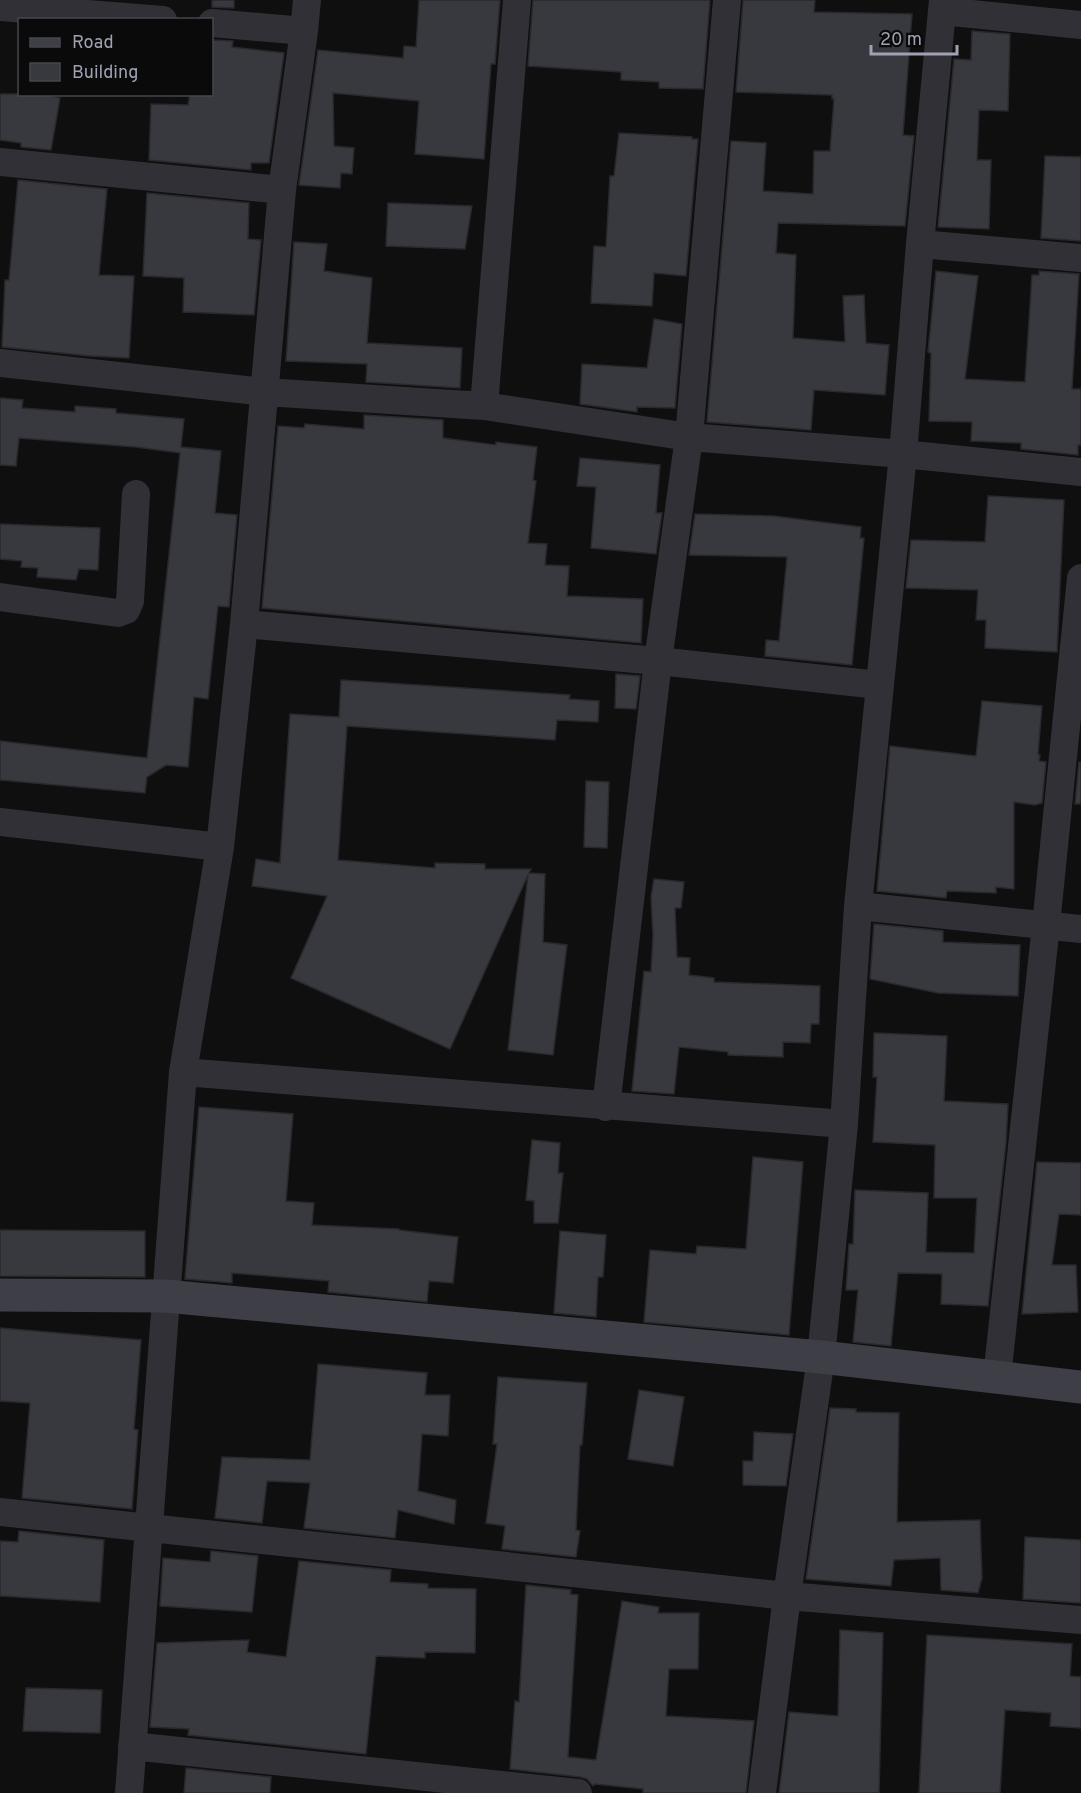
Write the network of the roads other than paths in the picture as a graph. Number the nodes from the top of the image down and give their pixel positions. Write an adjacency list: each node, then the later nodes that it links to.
1 (307, 0): 9 (street)
2 (517, 0): 16 (street)
3 (728, 0): 17 (street)
4 (943, 6): 8 (street); 12 (street)
5 (0, 7): 6 (street)
6 (138, 18)
7 (213, 23): 9 (street)
8 (1081, 25)
9 (304, 31): 11 (street)
10 (0, 162): 11 (street)
11 (282, 190): 15 (street)
12 (920, 244): 13 (street); 18 (street)
13 (1081, 258)
14 (0, 363): 15 (street)
15 (265, 392): 16 (street); 23 (street)
16 (484, 406): 17 (street)
17 (689, 436): 18 (street); 24 (street)
18 (903, 454): 19 (street); 25 (street)
19 (1081, 472)
20 (136, 494): 22 (street)
21 (1081, 578): 29 (street)
22 (0, 597)
23 (244, 624): 24 (street); 27 (street)
24 (658, 661): 25 (street); 32 (street)
25 (879, 685): 28 (street)
26 (0, 822): 27 (street)
27 (220, 847): 31 (street)
28 (858, 906): 29 (street); 33 (street)
29 (1046, 925): 30 (street); 37 (street)
30 (1081, 929)
31 (183, 1072): 32 (street); 35 (street)
32 (606, 1107): 33 (street)
33 (844, 1124): 36 (street)
34 (0, 1295): 35 (main road)
35 (165, 1296): 36 (main road); 40 (street)
36 (821, 1357): 37 (main road); 41 (street)
37 (997, 1377): 38 (main road)
38 (1081, 1387)
39 (0, 1512): 40 (street)
40 (148, 1529): 41 (street); 43 (street)
41 (787, 1596): 42 (street); 46 (street)
42 (1081, 1620)
43 (132, 1746): 44 (street); 45 (street)
44 (129, 1793)
45 (578, 1793)
46 (762, 1793)

